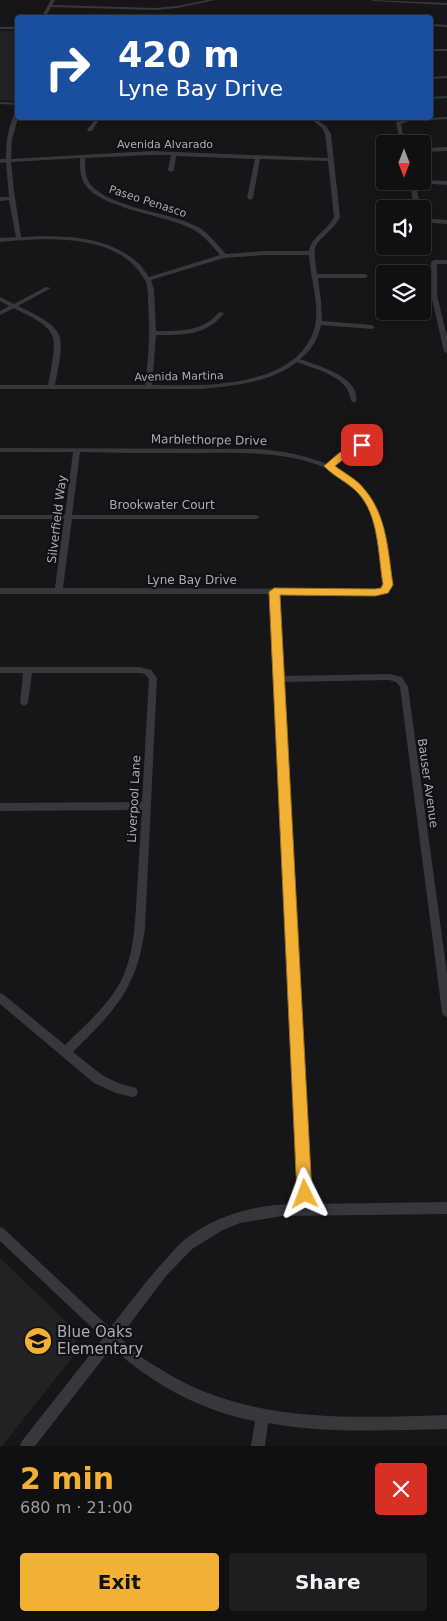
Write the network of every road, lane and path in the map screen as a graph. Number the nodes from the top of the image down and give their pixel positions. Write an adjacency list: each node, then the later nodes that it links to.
1 (53, 0): 7 (street)
2 (113, 0): 8 (street)
3 (213, 0): 5 (street)
4 (373, 0): 6 (street)
5 (195, 2): 8 (street)
6 (447, 4)
7 (50, 6): 8 (street); 9 (street)
8 (110, 8)
9 (45, 15)
10 (433, 25): 11 (street)
11 (447, 26)
12 (0, 28): 13 (street)
13 (15, 28)
14 (433, 50): 15 (street)
15 (447, 50)
16 (447, 77): 17 (street)
17 (433, 78)
18 (0, 103): 19 (street)
19 (15, 104)
20 (15, 117): 33 (street)
21 (447, 118): 22 (street)
22 (433, 119)
23 (97, 120): 26 (street)
24 (316, 120): 34 (street)
25 (407, 120): 27 (street)
26 (90, 130)
27 (401, 135)
28 (447, 149): 29 (street)
29 (431, 150)
30 (174, 154): 31 (street, Avenida Alvarado); 32 (street, Avenida Alvarado); 36 (street)
31 (82, 156): 33 (street, Avenida Alvarado); 47 (street, Paseo Penasco)
32 (258, 157): 34 (street, Avenida Alvarado); 40 (street)
33 (7, 160): 35 (street, Avenida Alvarado); 39 (street)
34 (331, 160): 46 (street)
35 (0, 161)
36 (172, 170)
37 (431, 182): 38 (street)
38 (447, 183)
39 (11, 198): 41 (street); 44 (street)
40 (250, 198)
41 (0, 199)
42 (431, 221): 43 (street)
43 (447, 222)
44 (19, 239): 45 (street); 51 (street)
45 (0, 240)
46 (312, 253): 47 (street); 49 (street, Avenida Martina)
47 (224, 256): 51 (street)
48 (447, 262): 60 (street)
49 (314, 276): 50 (street); 57 (street, Avenida Martina)
50 (364, 276)
51 (148, 279): 59 (street)
52 (48, 288): 54 (street)
53 (0, 299): 54 (street)
54 (13, 306): 55 (street); 64 (street)
55 (0, 313)
56 (221, 313): 59 (street)
57 (318, 323): 58 (street); 62 (street, Avenida Martina)
58 (372, 327)
59 (154, 333): 65 (street)
60 (444, 333): 61 (street)
61 (447, 351)
62 (296, 360): 65 (street, Avenida Martina); 66 (street)
63 (0, 387): 64 (street, Avenida Martina)
64 (51, 387): 65 (street, Avenida Martina)
65 (148, 387)
66 (354, 401)
67 (362, 445): 70 (street)
68 (0, 450): 69 (street, Marblethorpe Drive)
69 (77, 450): 70 (street, Marblethorpe Drive); 73 (street, Silverfield Way)
70 (329, 466): 74 (street, Marblethorpe Drive)
71 (256, 516): 73 (street, Brookwater Court)
72 (0, 517): 73 (street, Brookwater Court)
73 (68, 517): 76 (street, Silverfield Way)
74 (384, 590): 77 (street, Lyne Bay Drive)
75 (0, 591): 76 (street, Lyne Bay Drive)
76 (59, 591): 77 (street, Lyne Bay Drive)
77 (274, 592): 80 (street)
78 (0, 670): 79 (street, Liverpool Lane)
79 (28, 670): 81 (street); 82 (street, Liverpool Lane)
80 (278, 679): 85 (street, Bauser Avenue); 88 (street)
81 (24, 703)
82 (146, 806): 83 (street); 86 (street, Liverpool Lane)
83 (0, 807)
84 (0, 998): 86 (street)
85 (447, 1012)
86 (65, 1052): 87 (street)
87 (132, 1092)
88 (306, 1208): 89 (street); 91 (street)
89 (447, 1208)
90 (0, 1233): 91 (street)
91 (111, 1338): 92 (street); 94 (street)
92 (262, 1417): 93 (street); 95 (street)
93 (447, 1422)
94 (27, 1446)
95 (258, 1446)

